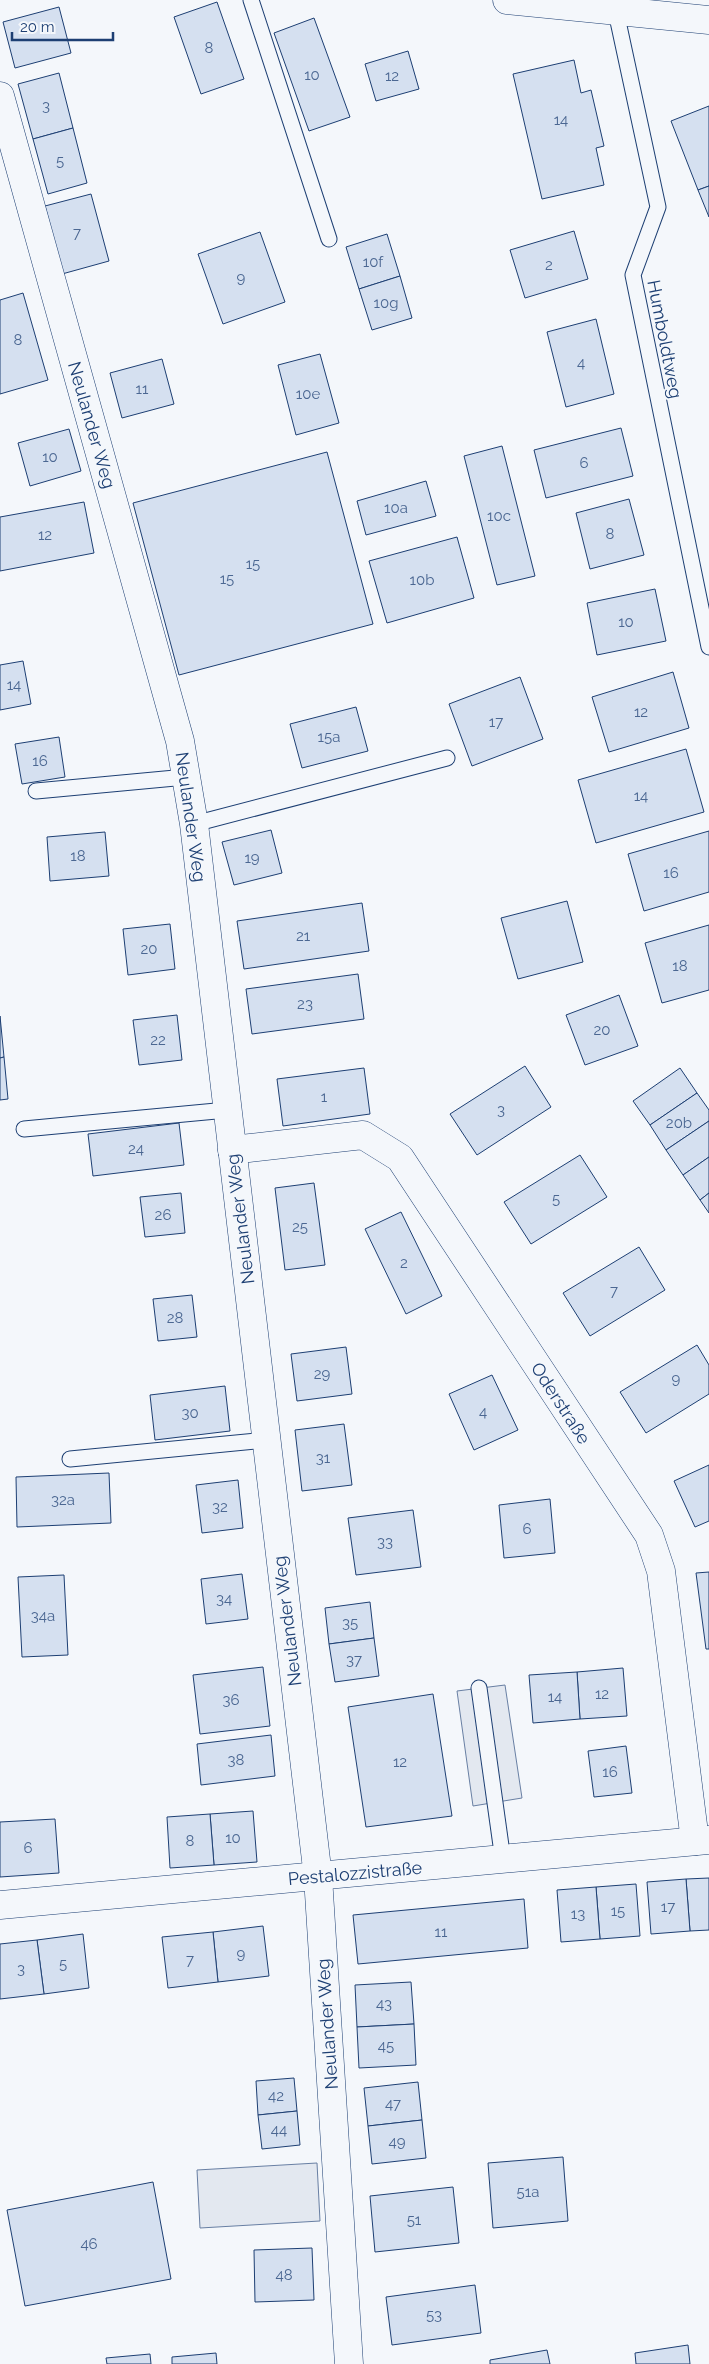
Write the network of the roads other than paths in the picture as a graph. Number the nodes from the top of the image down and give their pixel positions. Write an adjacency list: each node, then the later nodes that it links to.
1 (250, 0): 6 (lane)
2 (507, 0): 3 (street)
3 (616, 12): 4 (street); 7 (lane, Humboldtweg)
4 (709, 20)
5 (0, 96): 9 (street, Neulander Weg)
6 (329, 239)
7 (709, 647)
8 (447, 758): 11 (lane)
9 (186, 777): 10 (lane); 11 (street, Neulander Weg)
10 (36, 791)
11 (194, 824): 12 (street, Neulander Weg)
12 (227, 1110): 13 (lane); 14 (street, Neulander Weg)
13 (24, 1129)
14 (232, 1150): 15 (street, Neulander Weg); 18 (street, Oderstraße)
15 (266, 1440): 16 (lane); 20 (street, Neulander Weg)
16 (70, 1458)
17 (479, 1688): 19 (lane)
18 (702, 1841): 19 (street, Pestalozzistraße)
19 (502, 1860): 20 (street, Pestalozzistraße)
20 (318, 1877): 21 (street, Pestalozzistraße); 22 (street, Neulander Weg)
21 (0, 1904)
22 (349, 2364)

